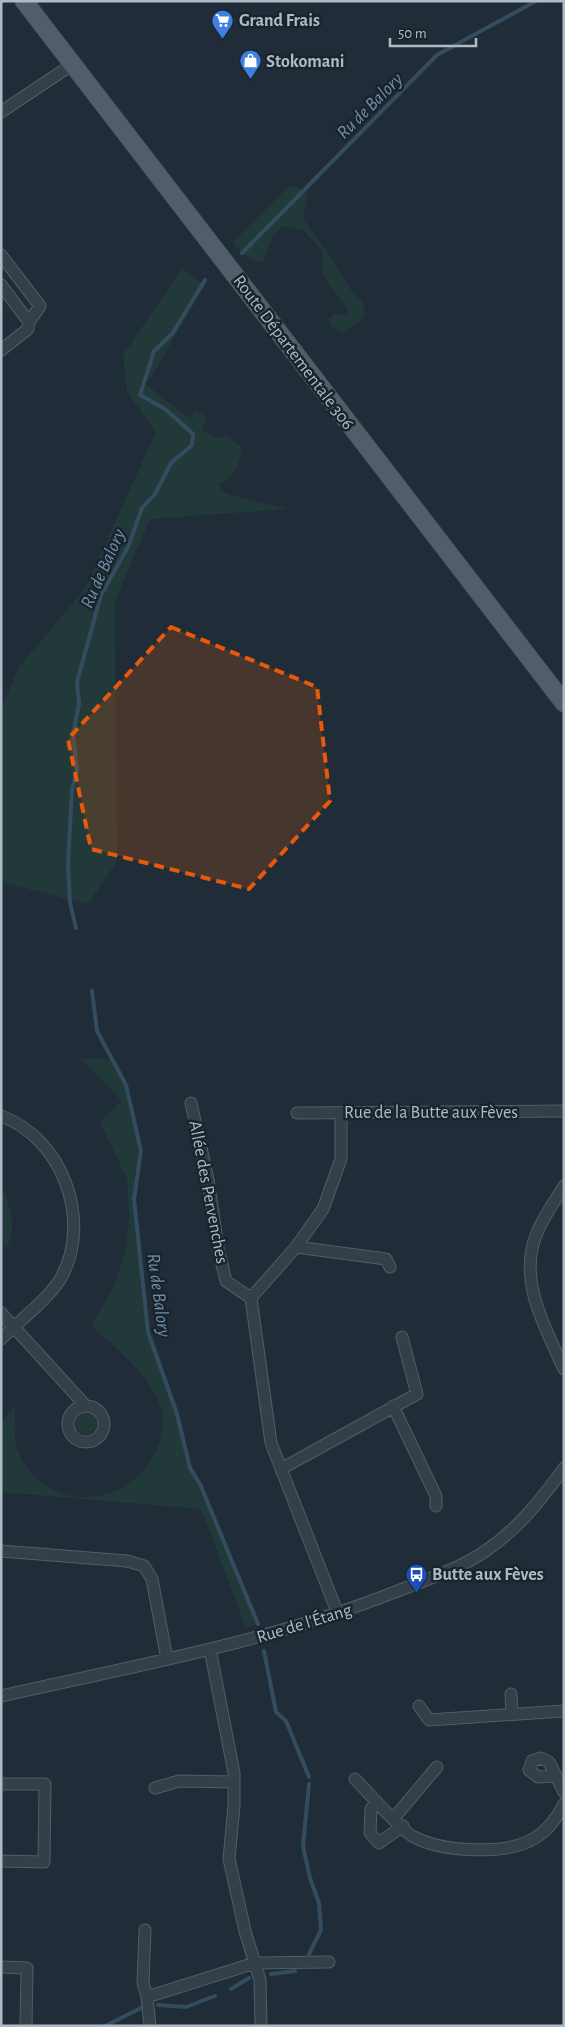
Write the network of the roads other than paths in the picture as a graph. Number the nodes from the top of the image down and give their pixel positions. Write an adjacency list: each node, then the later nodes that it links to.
1 (24, 1): 2 (main road, Route Départementale 306)
2 (73, 64): 3 (street); 8 (main road, Route Départementale 306)
3 (1, 112)
4 (1, 255): 6 (street)
5 (1, 286): 6 (street)
6 (29, 322): 7 (street)
7 (1, 350)
8 (564, 703)
9 (191, 1103): 17 (street, Allée des Pervenches)
10 (564, 1111): 12 (street, Rue de la Butte aux Fèves)
11 (297, 1113): 12 (street, Rue de la Butte aux Fèves)
12 (341, 1113): 15 (street)
13 (1, 1116): 19 (street)
14 (564, 1186): 22 (street)
15 (296, 1247): 16 (street); 17 (street)
16 (390, 1267)
17 (251, 1298): 26 (street)
18 (1, 1313): 19 (street)
19 (14, 1326): 21 (street); 23 (street)
20 (402, 1337): 24 (street)
21 (1, 1339)
22 (564, 1369)
23 (86, 1405)
24 (393, 1406): 26 (street); 27 (street)
25 (564, 1468): 29 (street, Rue de l'Étang)
26 (281, 1469): 29 (street)
27 (436, 1506)
28 (1, 1551): 31 (street)
29 (338, 1614): 30 (street, Rue de l'Étang)
30 (210, 1649): 31 (street, Rue de l'Étang); 40 (street)
31 (168, 1659): 33 (street, Rue de l'Étang)
32 (511, 1694): 36 (street)
33 (1, 1696)
34 (419, 1706): 36 (street)
35 (564, 1711): 36 (street)
36 (512, 1714)
37 (437, 1767): 46 (street)
38 (555, 1776): 43 (street)
39 (355, 1779): 44 (street)
40 (234, 1782): 42 (street); 51 (street)
41 (1, 1784): 48 (street)
42 (155, 1788)
43 (564, 1792)
44 (377, 1802): 46 (street); 47 (street)
45 (564, 1804): 47 (street)
46 (394, 1818): 47 (street)
47 (403, 1826)
48 (1, 1861)
49 (145, 1930): 53 (street)
50 (329, 1962): 51 (street)
51 (256, 1963): 53 (street); 56 (street)
52 (1, 1967): 54 (street)
53 (147, 1997): 55 (street)
54 (26, 2026)
55 (150, 2026)
56 (261, 2026)

